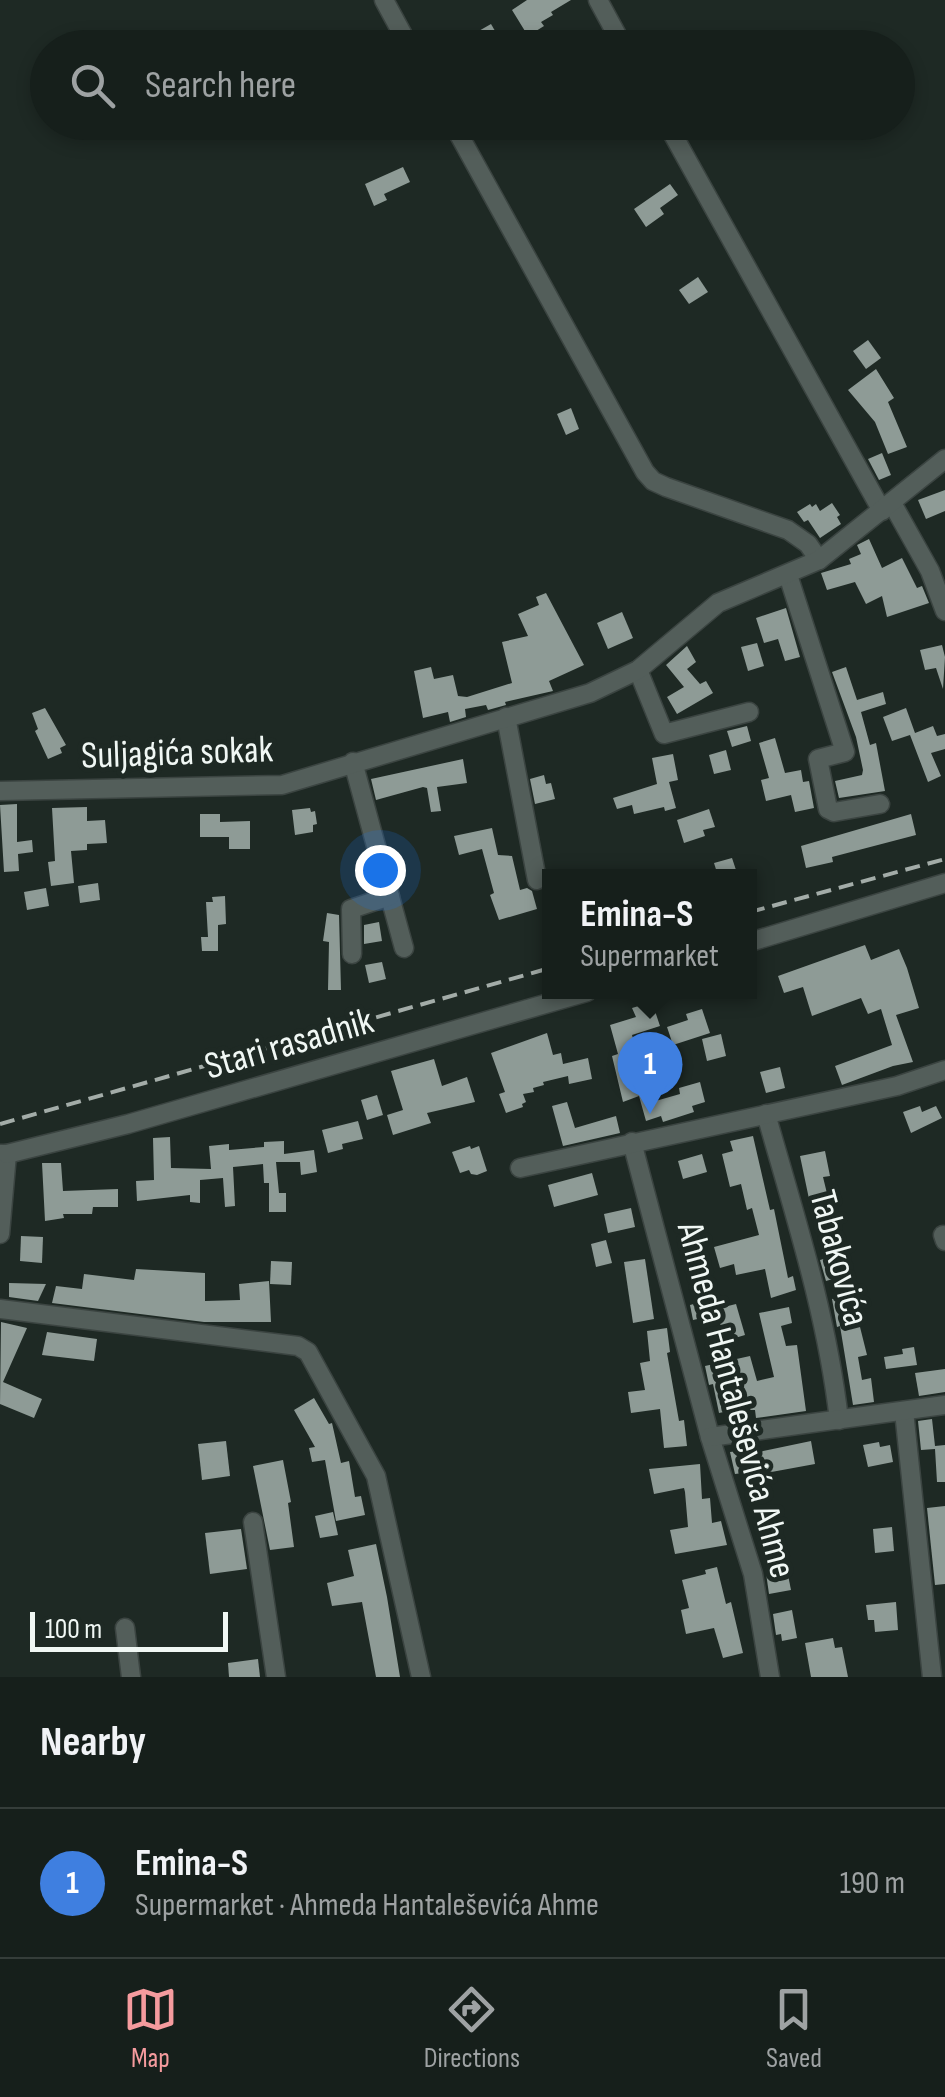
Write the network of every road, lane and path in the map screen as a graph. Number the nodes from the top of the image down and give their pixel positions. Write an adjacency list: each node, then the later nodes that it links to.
1 (384, 0): 3 (street)
2 (598, 0): 4 (street)
3 (400, 30)
4 (614, 30)
5 (462, 140): 9 (street)
6 (676, 140): 8 (street)
7 (945, 459): 8 (street, Suljagića sokak)
8 (887, 507): 9 (street, Suljagića sokak); 11 (street)
9 (819, 560): 10 (street, Suljagića sokak)
10 (788, 575): 12 (street, Suljagića sokak); 17 (street)
11 (945, 611)
12 (638, 670): 13 (street); 14 (street, Suljagića sokak)
13 (749, 712)
14 (506, 717): 15 (street, Suljagića sokak); 18 (street)
15 (353, 762): 16 (street, Suljagića sokak); 20 (street)
16 (0, 792)
17 (880, 804)
18 (537, 880)
19 (945, 884): 21 (street)
20 (390, 896): 22 (street); 23 (street)
21 (757, 940)
22 (404, 948)
23 (352, 954)
24 (563, 999): 28 (street, Stari rasadnik)
25 (945, 1070): 26 (street)
26 (766, 1114): 27 (street); 34 (street, Tabakovića)
27 (632, 1142): 29 (street); 35 (street, Ahmeda Hantaleševića Ahme)
28 (4, 1154): 30 (street)
29 (520, 1168)
30 (0, 1234)
31 (0, 1309): 40 (street)
32 (945, 1405): 33 (street)
33 (904, 1412): 34 (street); 42 (street)
34 (839, 1420): 35 (street)
35 (710, 1437): 41 (street, Ahmeda Hantaleševića Ahme)
36 (253, 1522): 39 (street)
37 (125, 1628): 38 (street)
38 (131, 1677)
39 (276, 1677)
40 (421, 1677)
41 (770, 1677)
42 (932, 1677)

